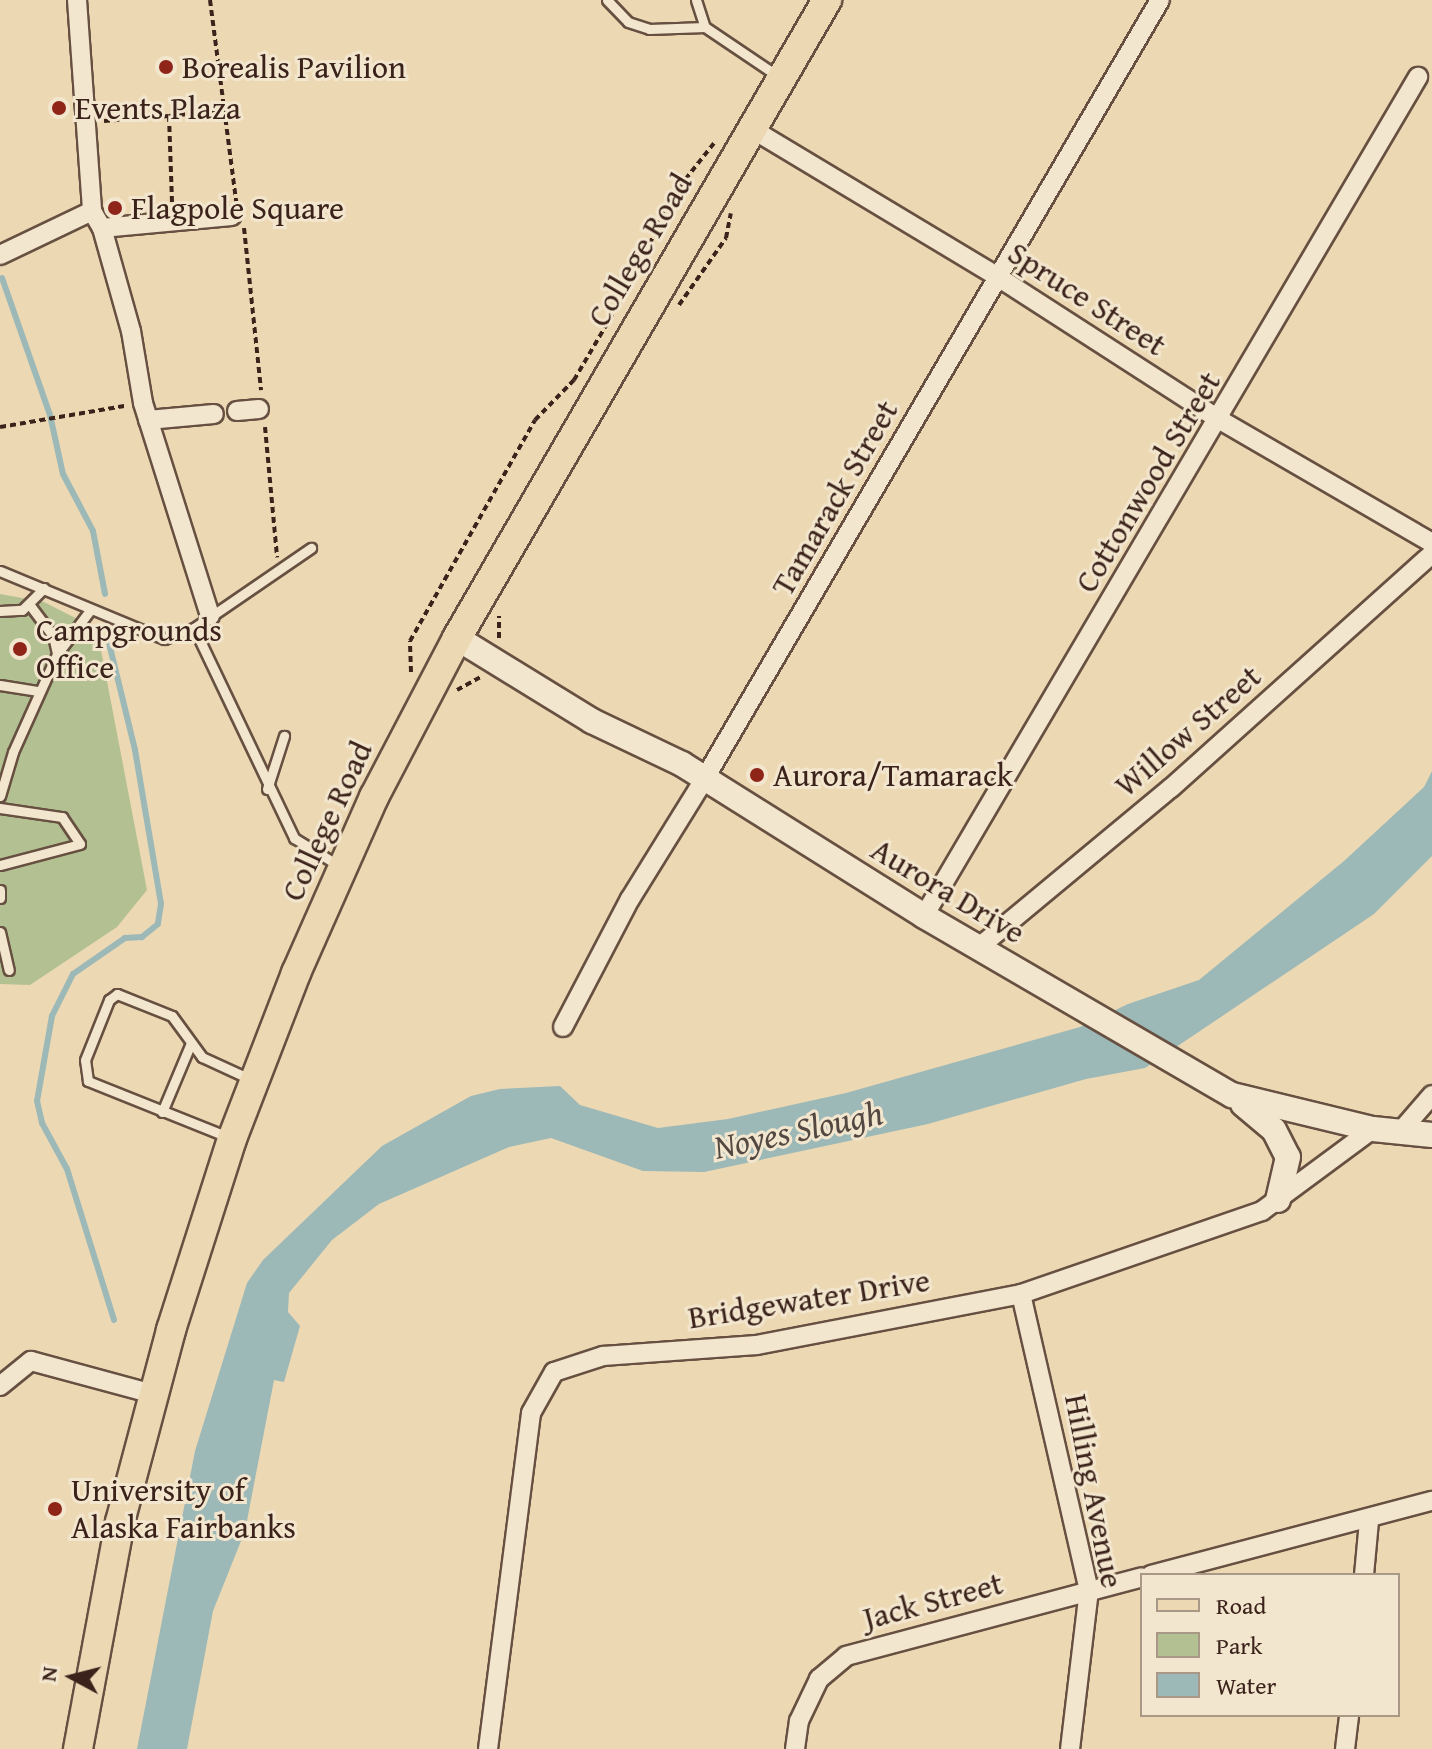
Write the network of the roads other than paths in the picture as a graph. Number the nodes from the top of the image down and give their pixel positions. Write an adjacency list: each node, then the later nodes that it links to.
1 (77, 0): 11 (street)
2 (607, 0): 6 (lane)
3 (696, 0): 6 (lane)
4 (827, 0): 8 (main road, College Road)
5 (1160, 0): 13 (street, Tamarack Street)
6 (705, 27): 8 (lane)
7 (1418, 77): 18 (street, Cottonwood Street)
8 (782, 78): 9 (main road, College Road)
9 (752, 129): 13 (street, Spruce Street); 29 (main road, College Road)
10 (234, 216): 11 (street)
11 (97, 220): 12 (street); 15 (street)
12 (0, 255)
13 (998, 277): 18 (street, Spruce Street); 34 (street, Tamarack Street)
14 (262, 408): 16 (street)
15 (146, 411): 17 (street); 27 (street)
16 (237, 411)
17 (214, 414)
18 (1220, 420): 19 (street, Spruce Street); 40 (street, Cottonwood Street)
19 (1432, 543)
20 (311, 548): 27 (lane)
21 (1432, 554): 42 (street, Willow Street)
22 (0, 571): 23 (lane)
23 (44, 588): 24 (lane); 25 (lane)
24 (29, 604): 26 (lane); 30 (lane)
25 (91, 609): 28 (lane); 30 (lane)
26 (0, 611)
27 (210, 616): 28 (lane)
28 (194, 628): 35 (lane)
29 (457, 638): 34 (street, Aurora Drive); 39 (main road, College Road)
30 (57, 654): 32 (lane)
31 (0, 685): 32 (lane)
32 (39, 691): 36 (lane)
33 (284, 736): 35 (lane)
34 (705, 778): 40 (street, Aurora Drive); 44 (street, Tamarack Street)
35 (267, 789): 39 (lane)
36 (1, 790)
37 (0, 808): 38 (lane)
38 (0, 865)
39 (342, 868): 46 (main road, College Road)
40 (924, 916): 42 (street, Aurora Drive)
41 (0, 932): 43 (lane)
42 (978, 948): 47 (street, Aurora Drive)
43 (9, 970)
44 (563, 1027)
45 (191, 1043): 46 (lane); 49 (lane); 49 (lane)
46 (253, 1081): 53 (main road, College Road)
47 (1232, 1095): 50 (street, Aurora Drive); 54 (street)
48 (1432, 1095): 51 (street)
49 (162, 1112): 53 (lane)
50 (1373, 1129): 51 (street, Aurora Drive); 54 (street, Bridgewater Drive)
51 (1400, 1132): 52 (street, Aurora Drive)
52 (1432, 1135)
53 (232, 1139): 57 (main road, College Road)
54 (1278, 1200): 55 (street, Bridgewater Drive)
55 (1021, 1294): 63 (street, Hilling Avenue); 66 (street, Bridgewater Drive)
56 (0, 1386): 57 (street)
57 (153, 1394): 65 (main road, College Road)
58 (1432, 1501): 59 (street)
59 (1369, 1521): 60 (street); 61 (street)
60 (1159, 1573)
61 (1364, 1573)
62 (1140, 1577): 63 (street, Jack Street)
63 (1089, 1590): 67 (street, Jack Street); 68 (street, Hilling Avenue)
64 (1349, 1717): 69 (street)
65 (78, 1749)
66 (488, 1749)
67 (795, 1749)
68 (1070, 1749)
69 (1345, 1749)

